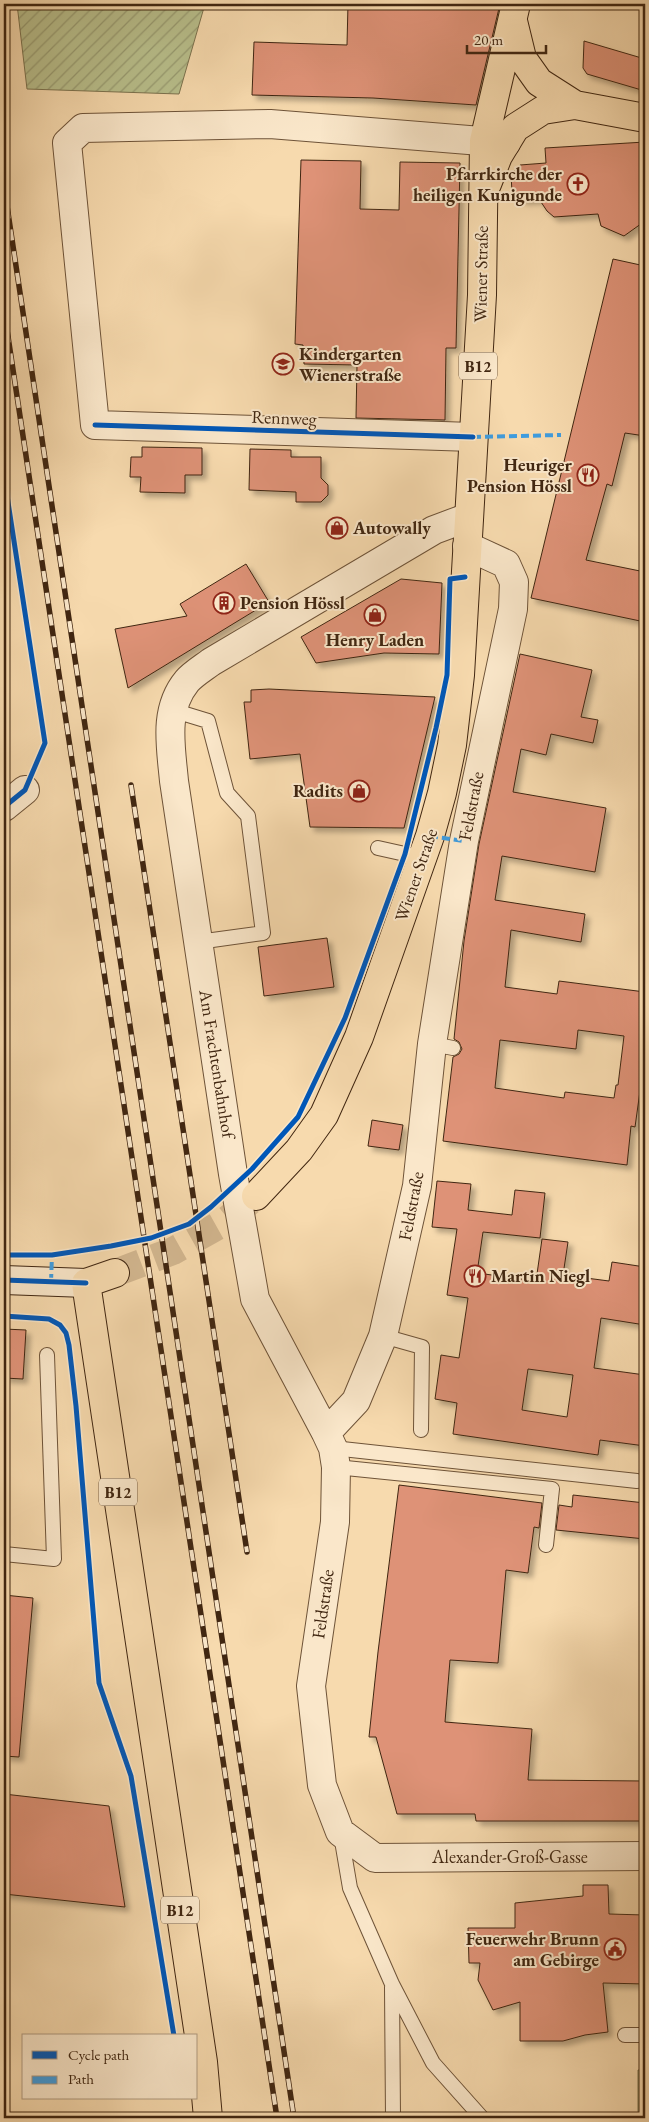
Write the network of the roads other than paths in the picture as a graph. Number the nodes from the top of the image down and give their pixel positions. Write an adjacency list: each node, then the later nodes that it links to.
1 (514, 11): 2 (main road, B12); 4 (main road, B12)
2 (575, 105): 3 (main road, B12); 4 (main road, B12)
3 (645, 118)
4 (495, 142): 5 (main road, Wiener Straße / B12); 5 (street, Rennweg)
5 (473, 438): 6 (main road, Wiener Straße / B12)
6 (468, 517): 7 (main road, Wiener Straße / B12); 8 (street, Am Frachtenbahnhof)
7 (466, 546): 12 (main road, Wiener Straße / B12); 18 (street, Feldstraße)
8 (172, 710): 13 (street, Am Frachtenbahnhof); 13 (lane)
9 (25, 790): 10 (street)
10 (4, 807)
11 (378, 848): 12 (lane)
12 (422, 858): 14 (main road, Wiener Straße / B12)
13 (198, 942): 21 (street, Am Frachtenbahnhof)
14 (256, 1196)
15 (115, 1273): 17 (main road)
16 (4, 1280): 17 (street)
17 (86, 1283): 30 (main road, B12)
18 (383, 1336): 20 (lane); 21 (street, Feldstraße)
19 (47, 1355): 24 (lane)
20 (421, 1430)
21 (332, 1450): 22 (lane); 23 (lane); 25 (street, Feldstraße)
22 (637, 1481)
23 (546, 1545)
24 (4, 1554)
25 (340, 1832): 26 (street, Alexander-Groß-Gasse); 27 (lane)
26 (645, 1856)
27 (392, 1984): 31 (lane); 32 (lane)
28 (625, 2035): 29 (lane)
29 (645, 2035)
30 (208, 2118)
31 (393, 2118)
32 (482, 2118)

